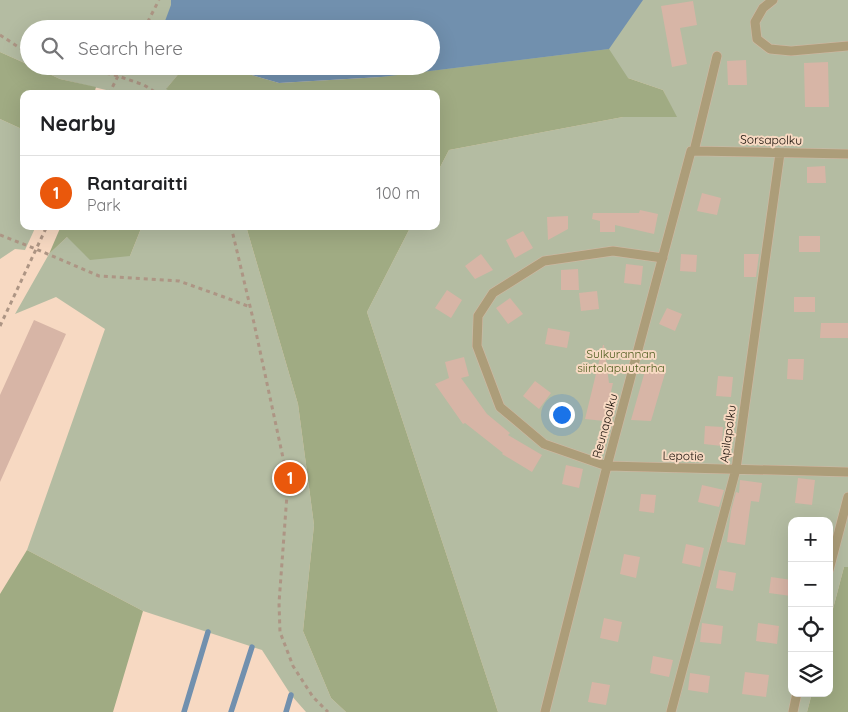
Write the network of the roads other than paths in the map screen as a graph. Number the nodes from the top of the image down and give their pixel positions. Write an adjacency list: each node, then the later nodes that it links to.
1 (773, 0): 2 (lane)
2 (848, 46)
3 (718, 56): 4 (lane, Reunapolku)
4 (694, 151): 5 (lane, Sorsapolku); 7 (lane, Reunapolku)
5 (780, 153): 6 (lane, Sorsapolku); 9 (lane, Apilapolku)
6 (848, 154)
7 (663, 258): 8 (lane, Reunapolku); 8 (lane, Lepotie)
8 (607, 466): 9 (lane, Lepotie); 14 (lane, Reunapolku)
9 (736, 469): 10 (lane, Lepotie); 15 (lane, Apilapolku)
10 (848, 472)
11 (848, 497): 12 (lane)
12 (831, 562)
13 (797, 697): 16 (lane)
14 (545, 712)
15 (670, 712)
16 (793, 712)

